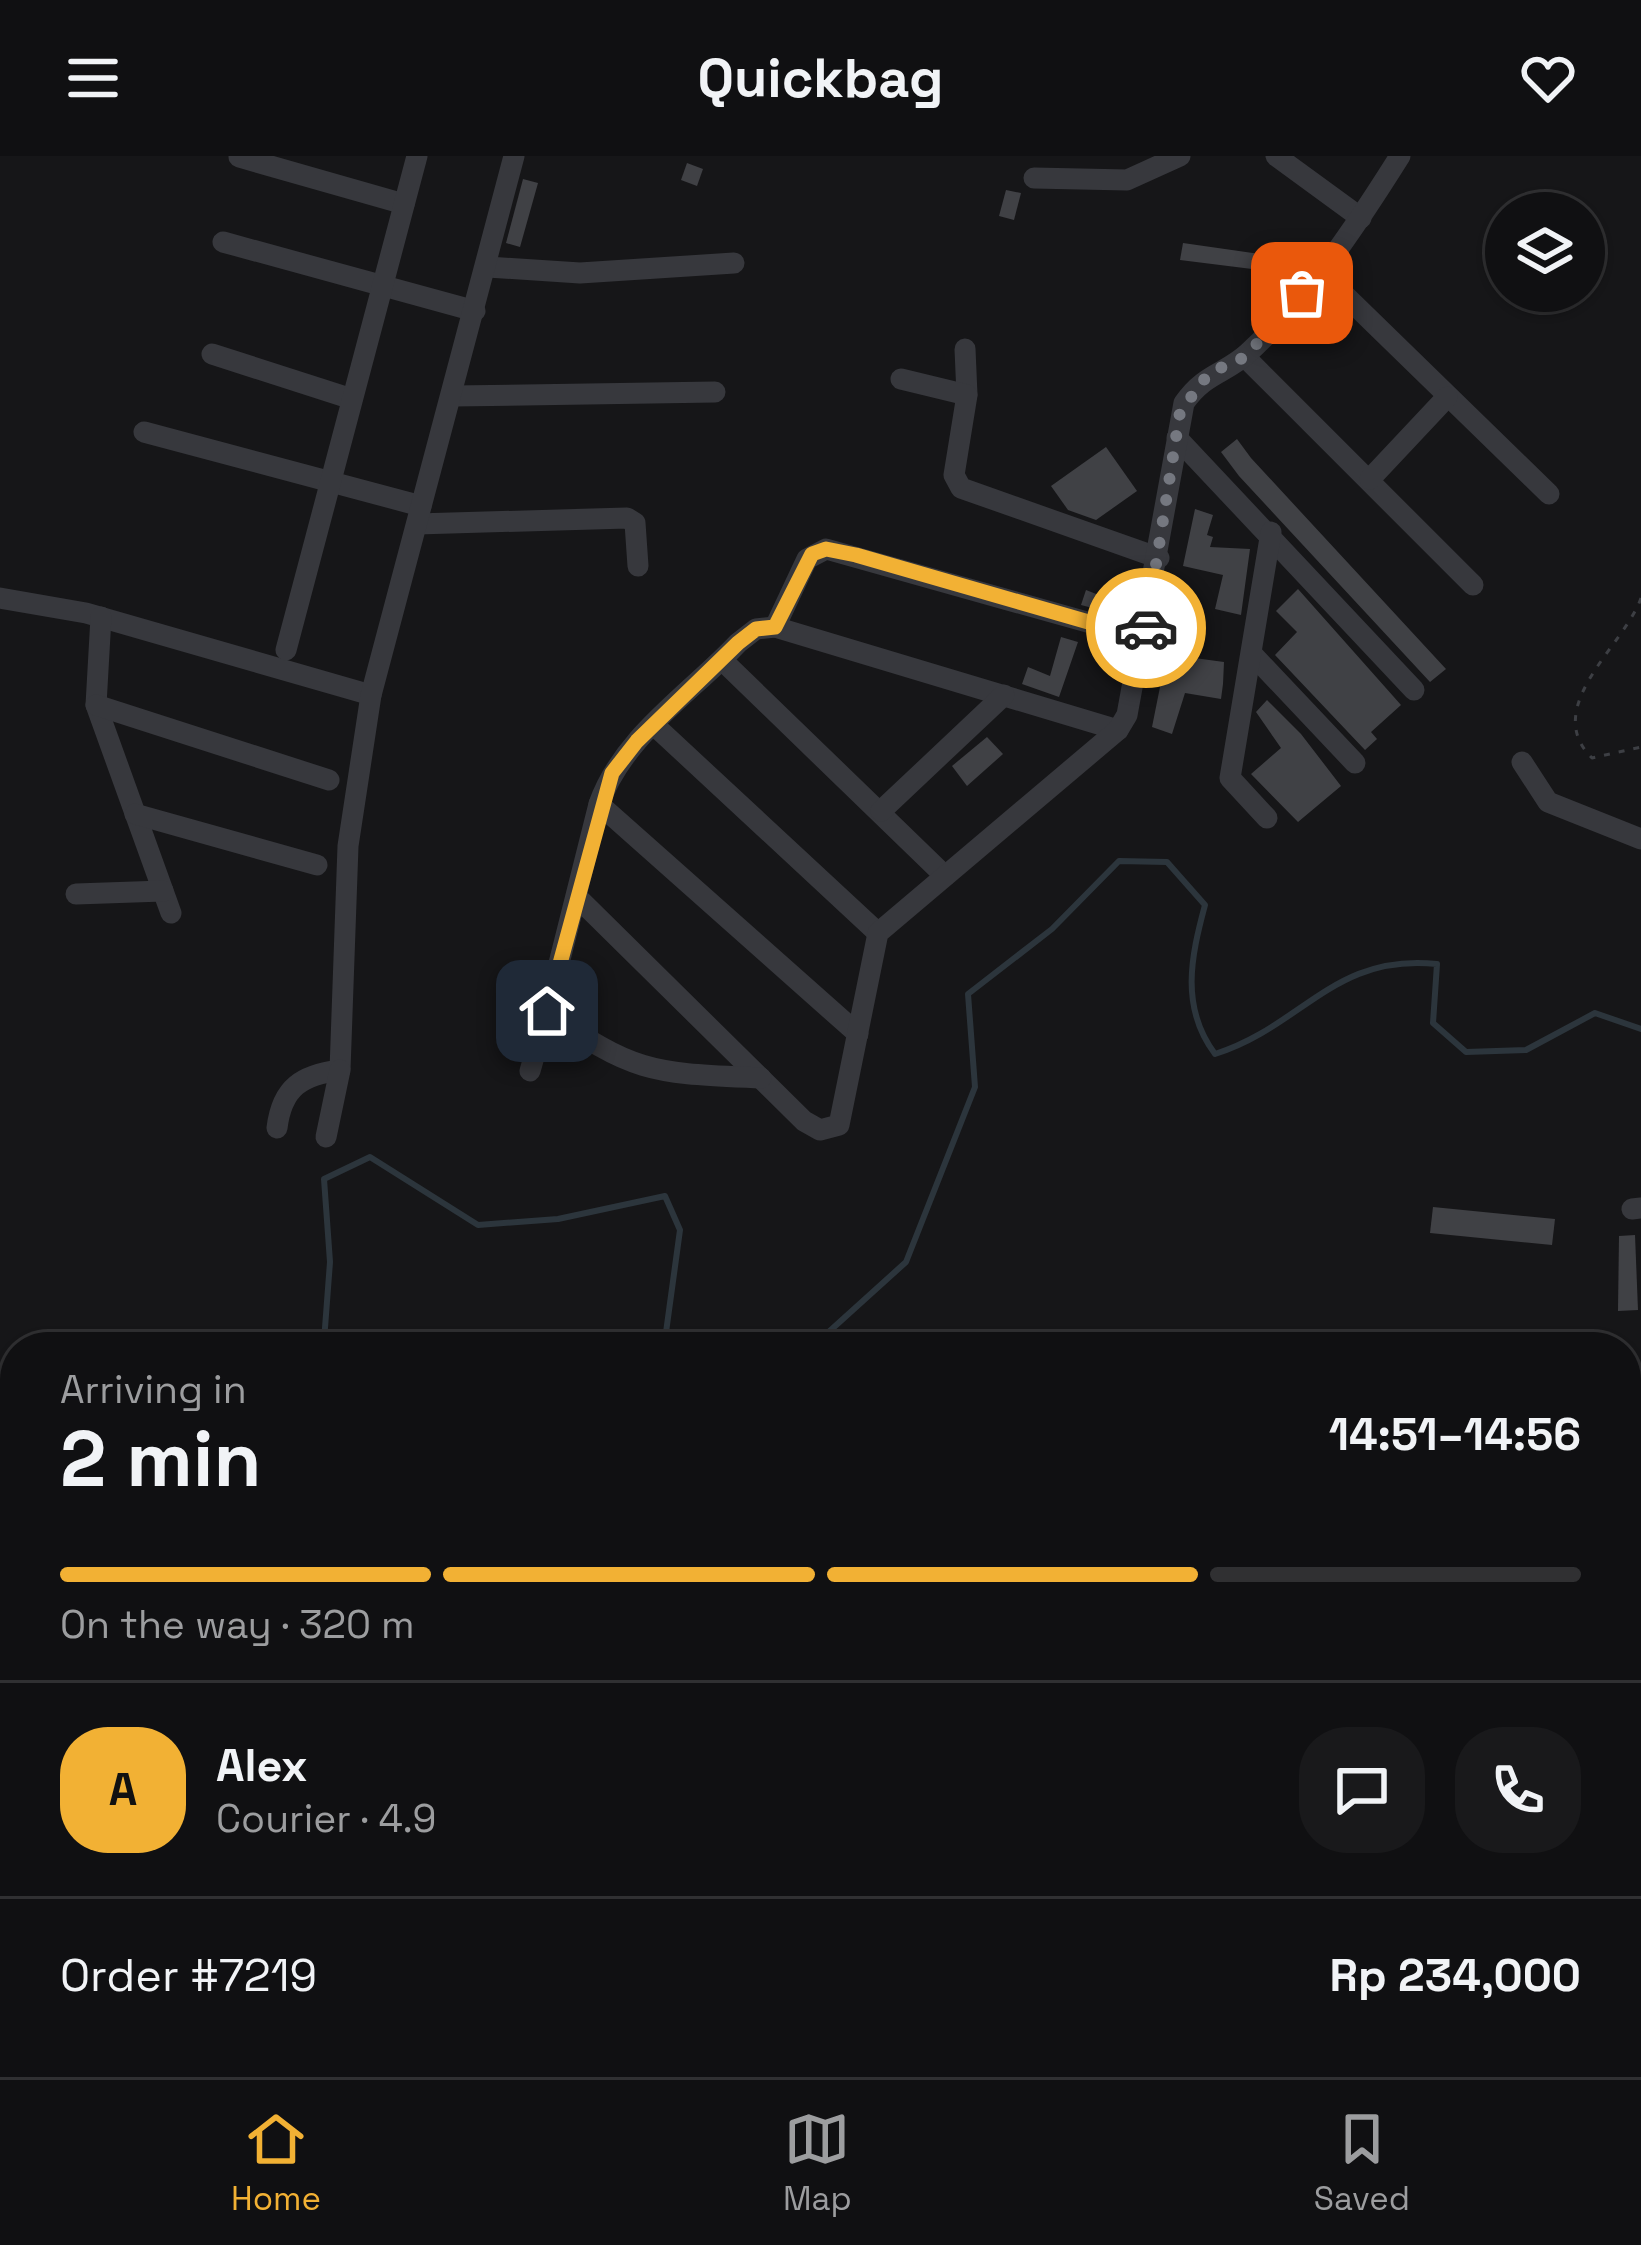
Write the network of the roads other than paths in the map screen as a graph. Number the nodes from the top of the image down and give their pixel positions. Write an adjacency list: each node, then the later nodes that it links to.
1 (417, 156): 8 (street)
2 (514, 156): 12 (street)
3 (1180, 156): 7 (street)
4 (1276, 156): 9 (street)
5 (1400, 156): 9 (street)
6 (239, 157): 8 (street)
7 (1034, 178)
8 (404, 203): 14 (street)
9 (1361, 218): 13 (street)
10 (223, 242): 14 (street)
11 (734, 262): 12 (street)
12 (488, 267): 15 (street)
13 (1321, 272): 18 (street); 23 (street)
14 (382, 285): 15 (street); 24 (street)
15 (475, 311): 22 (street)
16 (965, 349): 21 (street)
17 (212, 354): 24 (street)
18 (1245, 357): 26 (street); 27 (street)
19 (901, 379): 21 (street)
20 (715, 392): 22 (street)
21 (967, 395): 32 (street)
22 (453, 396): 30 (street)
23 (1447, 397): 27 (street); 29 (street)
24 (352, 399): 28 (street)
25 (144, 432): 28 (street)
26 (1177, 438): 31 (street); 32 (street)
27 (1370, 479): 34 (street)
28 (332, 482): 30 (street); 39 (street)
29 (1549, 494)
30 (419, 515): 33 (street); 43 (street)
31 (1271, 532): 40 (street); 42 (street)
32 (1159, 558): 38 (street)
33 (638, 566)
34 (1473, 585)
35 (0, 598): 36 (street)
36 (100, 617): 43 (street); 45 (street)
37 (775, 627): 38 (street); 41 (street); 44 (street)
38 (1144, 638): 47 (street)
39 (286, 650)
40 (1252, 654): 49 (street); 54 (street)
41 (722, 660): 46 (street); 52 (street)
42 (1414, 690)
43 (370, 695): 65 (street)
44 (1004, 695): 47 (street); 52 (street)
45 (96, 705): 50 (street); 53 (street)
46 (654, 725): 51 (street); 62 (street)
47 (1118, 730): 57 (street)
48 (1522, 762): 55 (street)
49 (1355, 764)
50 (328, 780)
51 (599, 804): 60 (street); 64 (street)
52 (881, 812): 57 (street)
53 (136, 814): 56 (street); 58 (street)
54 (1267, 818)
55 (1641, 839)
56 (316, 865)
57 (945, 876): 62 (street)
58 (164, 891): 59 (street); 61 (street)
59 (76, 895)
60 (579, 899): 63 (street); 67 (street)
61 (172, 914)
62 (878, 933): 64 (street)
63 (547, 1011): 66 (street); 67 (street)
64 (857, 1034): 67 (street)
65 (340, 1070): 68 (street); 69 (street)
66 (530, 1071)
67 (761, 1078)
68 (278, 1128)
69 (326, 1137)

